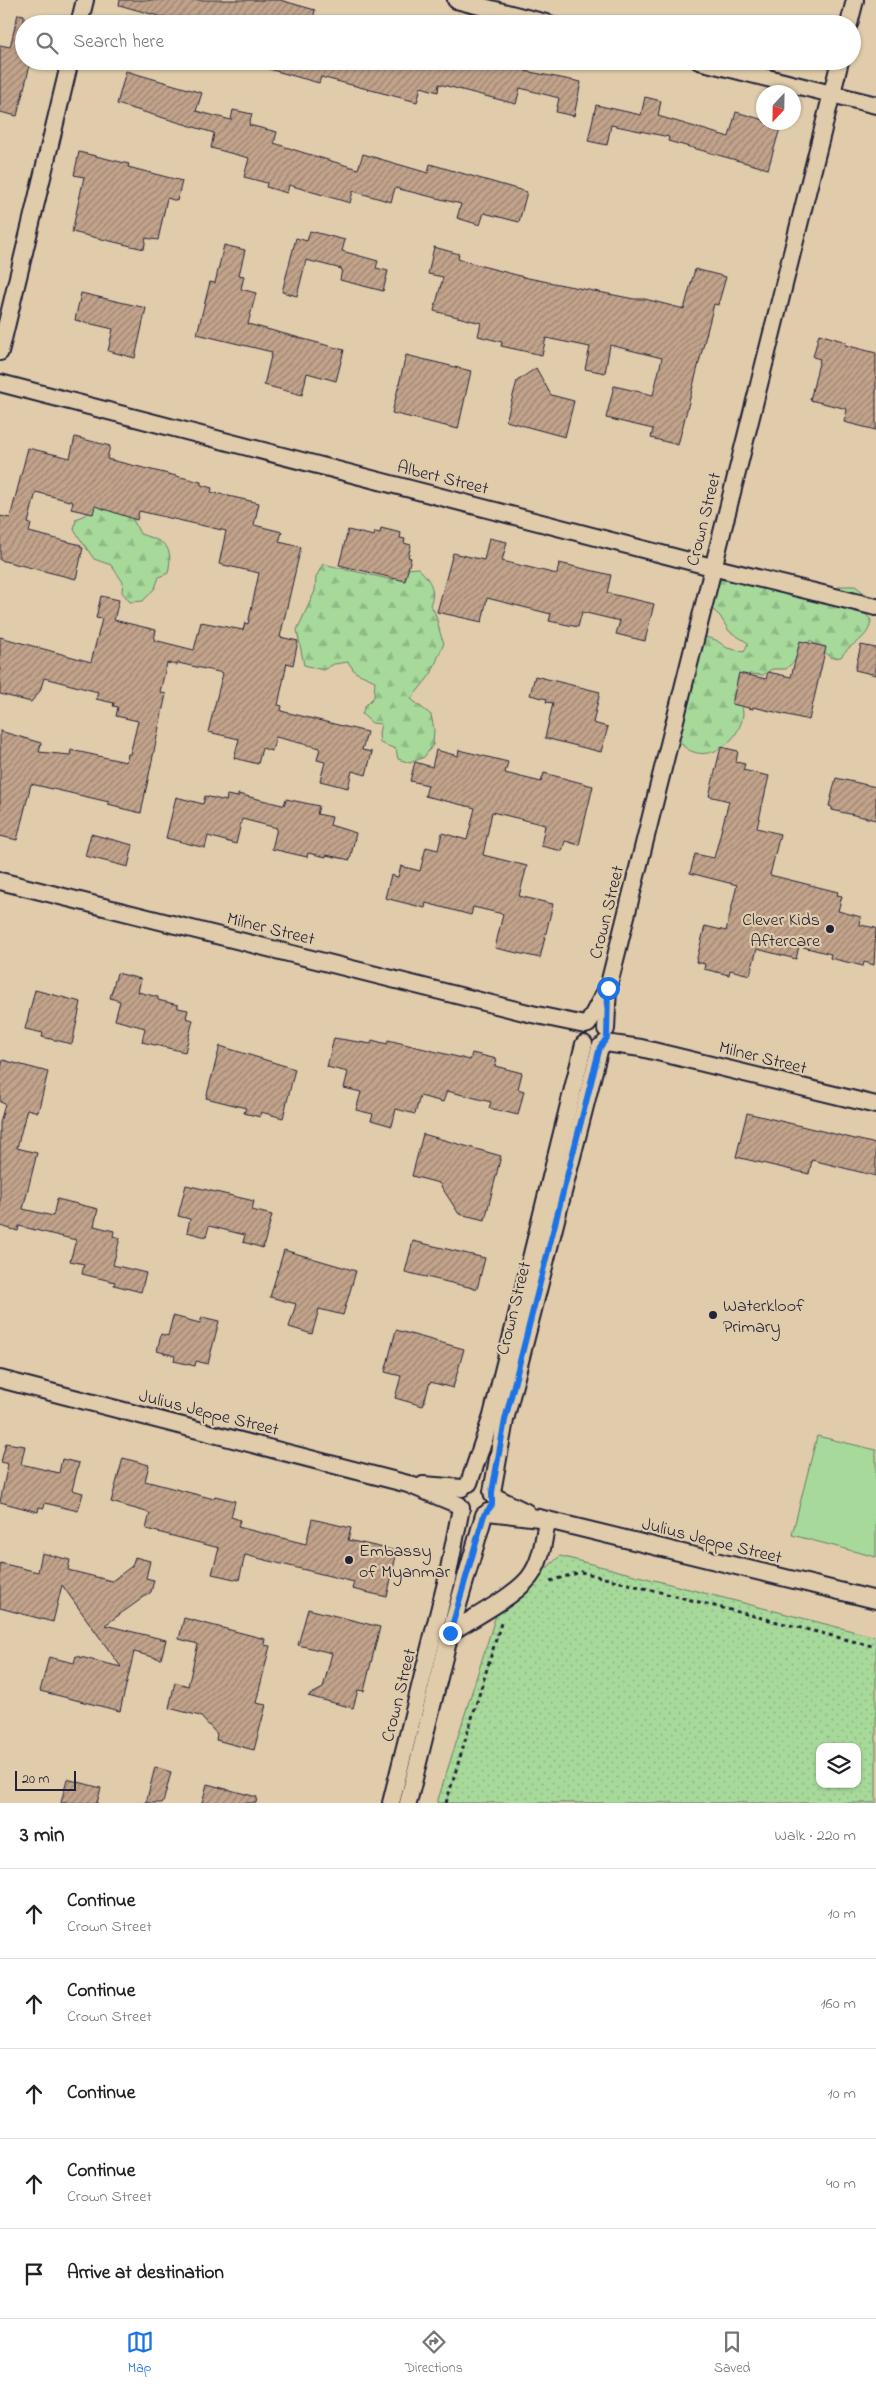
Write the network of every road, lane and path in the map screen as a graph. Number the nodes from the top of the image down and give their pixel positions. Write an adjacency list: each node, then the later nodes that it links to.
1 (85, 0): 4 (street)
2 (456, 0): 5 (street)
3 (855, 0): 6 (street)
4 (81, 15)
5 (515, 15)
6 (851, 15)
7 (68, 70): 12 (street)
8 (734, 70): 10 (street)
9 (838, 70): 10 (street, Crown Street)
10 (832, 95): 11 (street); 14 (street, Crown Street)
11 (876, 105)
12 (0, 352)
13 (0, 384): 14 (street, Albert Street)
14 (712, 567): 15 (street, Albert Street); 17 (street, Crown Street)
15 (876, 607)
16 (0, 881): 18 (street, Milner Street)
17 (608, 988): 18 (street, Crown Street); 19 (street, Crown Street)
18 (584, 1033): 19 (street); 19 (street); 22 (street, Crown Street)
19 (604, 1038): 20 (street, Milner Street); 22 (street, Crown Street)
20 (876, 1105)
21 (0, 1379): 23 (street, Julius Jeppe Street)
22 (499, 1418): 24 (street, Crown Street); 25 (street, Crown Street)
23 (408, 1484): 24 (street, Julius Jeppe Street); 26 (street, Julius Jeppe Street)
24 (466, 1485): 25 (street); 26 (street)
25 (492, 1494): 27 (street); 28 (street, Julius Jeppe Street)
26 (460, 1506): 27 (street); 29 (street, Crown Street)
27 (486, 1513): 28 (street, Julius Jeppe Street); 31 (street, Crown Street)
28 (543, 1519): 32 (street, Julius Jeppe Street); 34 (street)
29 (447, 1579): 31 (street); 34 (street, Crown Street)
30 (547, 1582): 35 (path)
31 (464, 1583): 34 (street, Crown Street)
32 (876, 1600)
33 (503, 1617): 38 (path)
34 (442, 1631): 36 (street, Crown Street); 37 (street, Crown Street)
35 (876, 1647)
36 (391, 1803)
37 (408, 1803)
38 (446, 1803)

